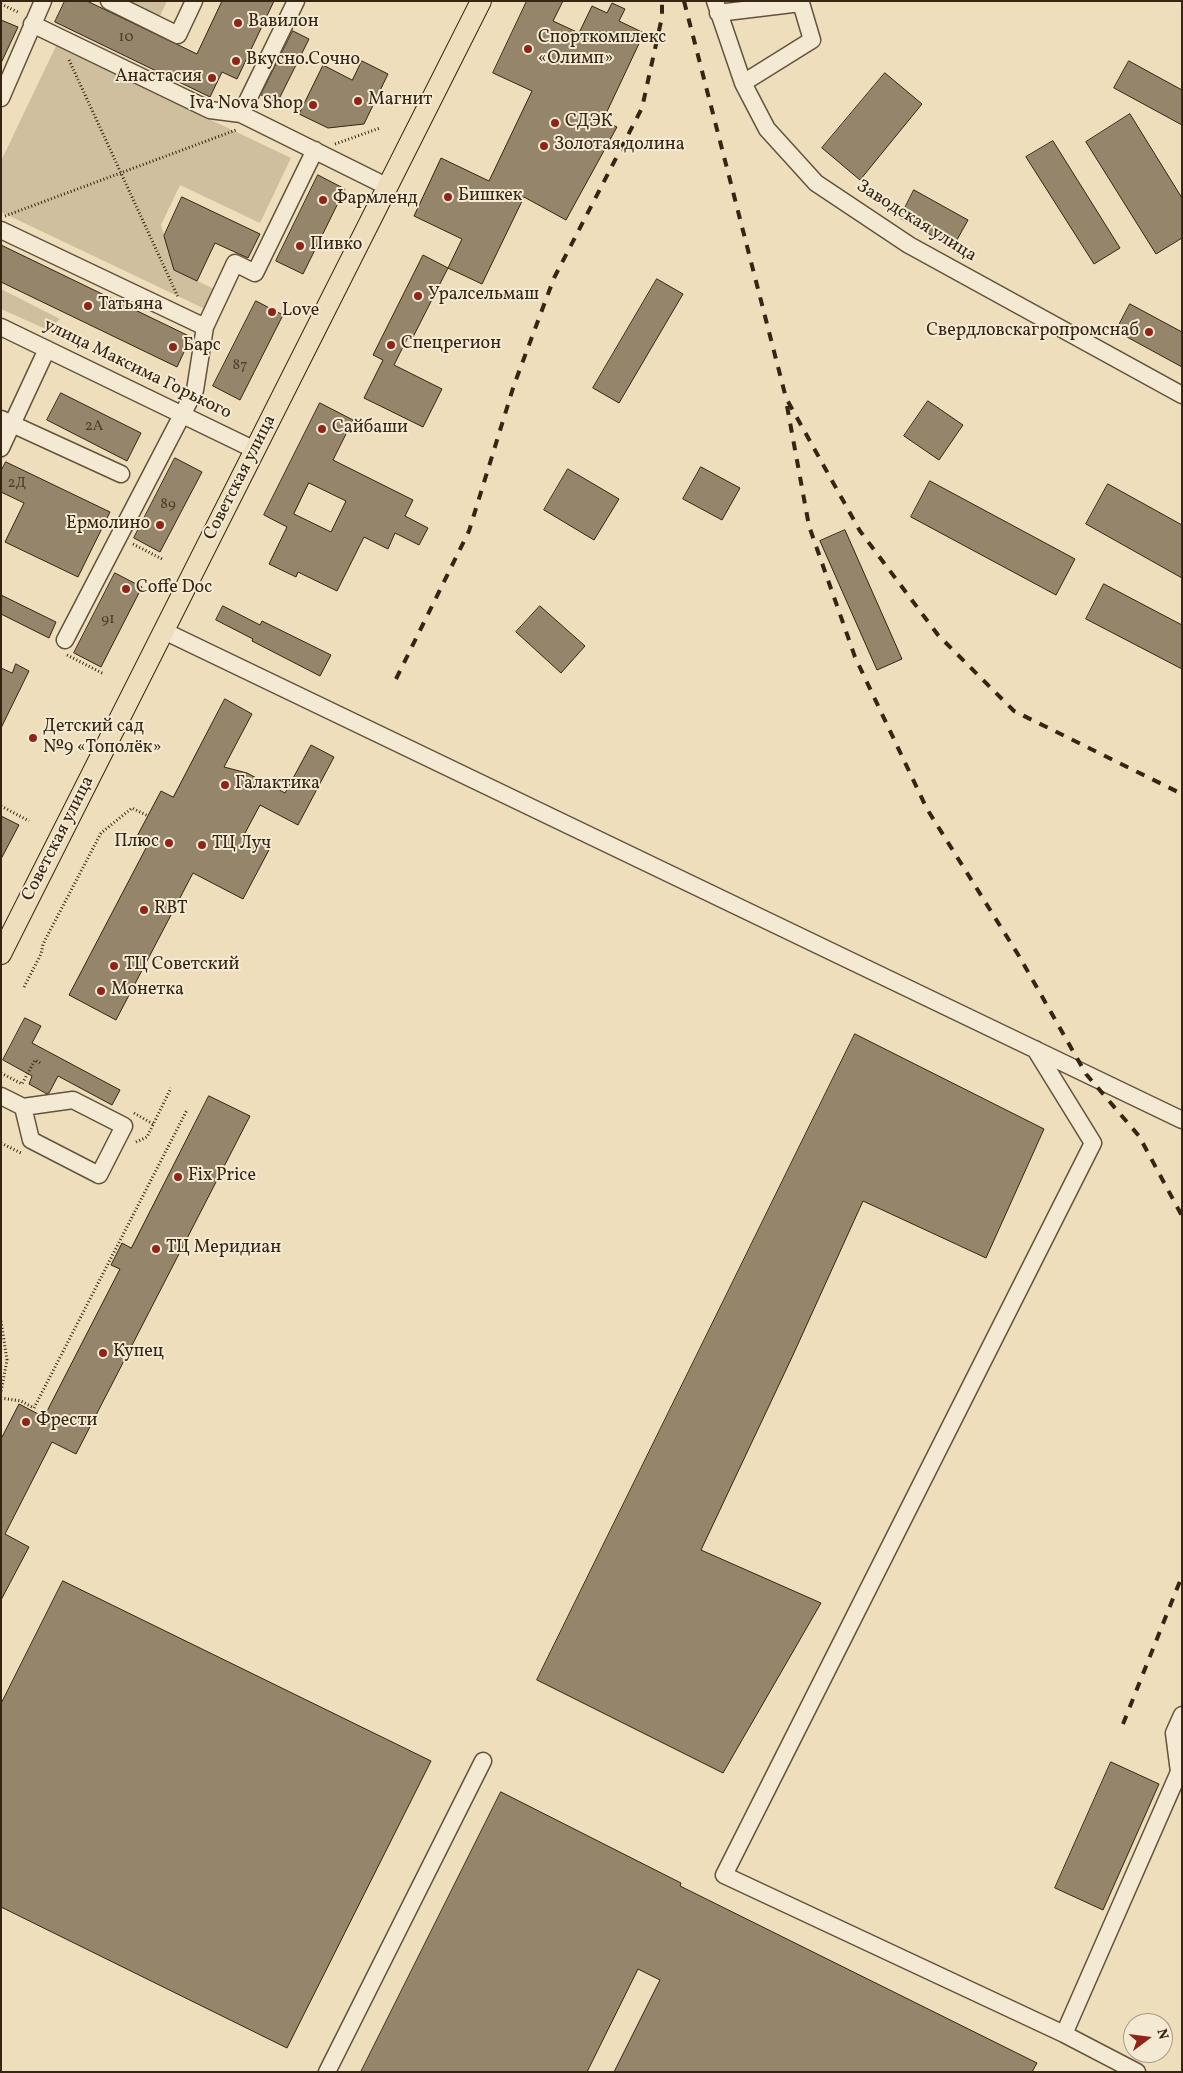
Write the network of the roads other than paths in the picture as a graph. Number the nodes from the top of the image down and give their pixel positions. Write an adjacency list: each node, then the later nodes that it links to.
1 (43, 1): 7 (street)
2 (109, 1): 3 (street)
3 (194, 1)
4 (296, 1): 10 (street)
5 (481, 1): 12 (main road, Советская улица)
6 (717, 7): 8 (street, Заводская улица); 8 (street)
7 (34, 22): 9 (street); 10 (street)
8 (743, 84): 17 (street, Заводская улица)
9 (1, 98)
10 (242, 114): 11 (street)
11 (315, 150): 12 (street); 15 (street)
12 (388, 186): 21 (main road, Советская улица)
13 (1, 230): 15 (street)
14 (1, 327): 16 (street, улица Максима Горького)
15 (205, 327): 18 (street)
16 (47, 349): 18 (street, улица Максима Горького); 19 (street)
17 (1182, 395)
18 (183, 415): 21 (street, улица Максима Горького); 24 (street)
19 (7, 421): 20 (street); 22 (street)
20 (1, 448)
21 (255, 450): 23 (main road, Советская улица)
22 (121, 474)
23 (164, 631): 25 (main road, Советская улица); 26 (street)
24 (65, 640)
25 (1, 954)
26 (1035, 1050): 29 (street); 32 (street)
27 (1, 1096): 28 (street)
28 (23, 1107): 28 (street)
29 (1182, 1120)
30 (1182, 1715): 32 (street)
31 (483, 1761): 33 (street)
32 (1064, 2034): 34 (street)
33 (327, 2072)
34 (1137, 2072)

